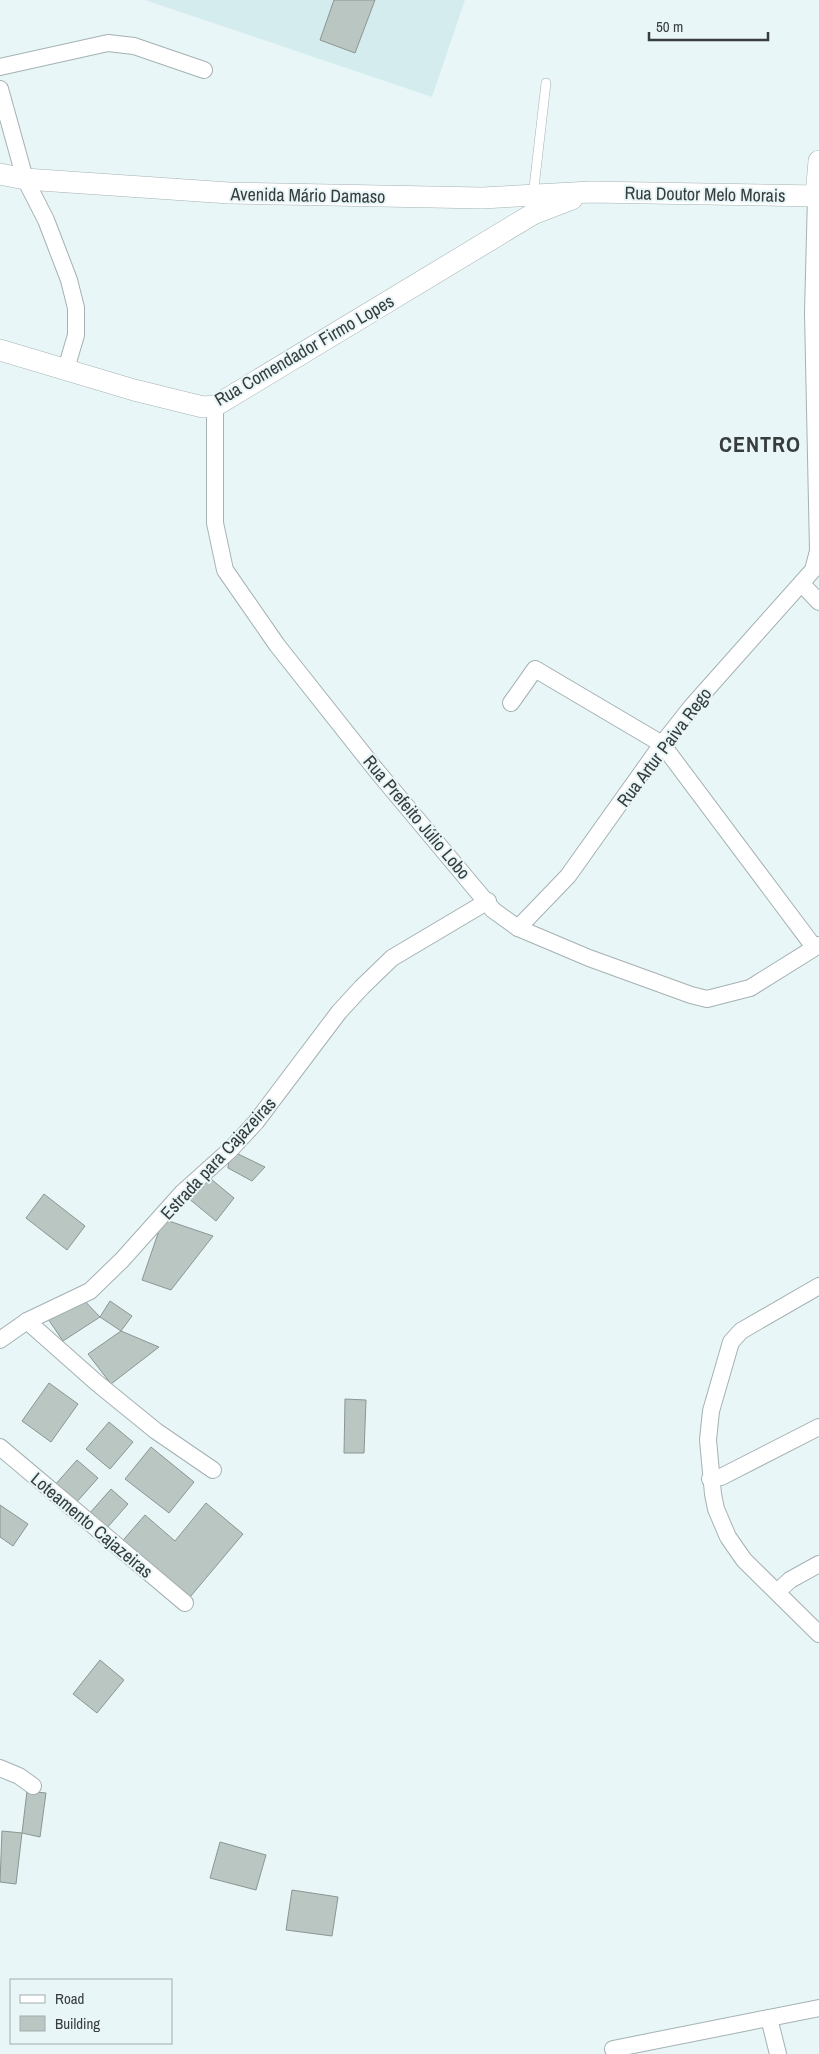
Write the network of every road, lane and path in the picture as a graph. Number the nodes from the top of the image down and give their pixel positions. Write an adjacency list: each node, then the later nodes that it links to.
1 (0, 67): 2 (street)
2 (204, 70)
3 (546, 83): 10 (lane)
4 (0, 89): 7 (street)
5 (819, 161): 9 (street)
6 (0, 174): 7 (street, Avenida Mário Damaso)
7 (25, 178): 10 (street, Avenida Mário Damaso); 12 (street)
8 (590, 192): 9 (street, Rua Doutor Melo Morais); 10 (street, Avenida Mário Damaso)
9 (817, 196): 14 (street)
10 (533, 204): 13 (street, Rua Comendador Firmo Lopes)
11 (0, 350): 12 (street, Rua Comendador Firmo Lopes)
12 (66, 369): 13 (street, Rua Comendador Firmo Lopes)
13 (216, 406): 19 (street, Rua Prefeito Júlio Lobo)
14 (818, 539): 15 (street, Rua Artur Paiva Rego)
15 (802, 584): 16 (street); 18 (street, Rua Artur Paiva Rego)
16 (819, 602)
17 (511, 704): 18 (street)
18 (662, 744): 20 (street, Rua Artur Paiva Rego); 21 (street)
19 (488, 901): 20 (street, Rua Prefeito Júlio Lobo); 23 (street, Estrada para Cajazeiras)
20 (518, 928): 21 (street, Rua Prefeito Júlio Lobo)
21 (816, 946)
22 (819, 1286): 28 (street)
23 (27, 1321): 24 (street, Estrada para Cajazeiras); 27 (street)
24 (0, 1340)
25 (819, 1427): 28 (street)
26 (0, 1447): 31 (street, Loteamento Cajazeiras)
27 (213, 1470)
28 (710, 1479): 30 (street)
29 (819, 1564): 30 (street)
30 (777, 1592): 32 (street)
31 (185, 1603)
32 (819, 1634)
33 (0, 1768): 34 (street)
34 (33, 1786)
35 (819, 2008): 36 (street)
36 (769, 2018): 37 (street); 39 (street)
37 (664, 2046): 38 (street)
38 (613, 2049)
39 (778, 2054)

